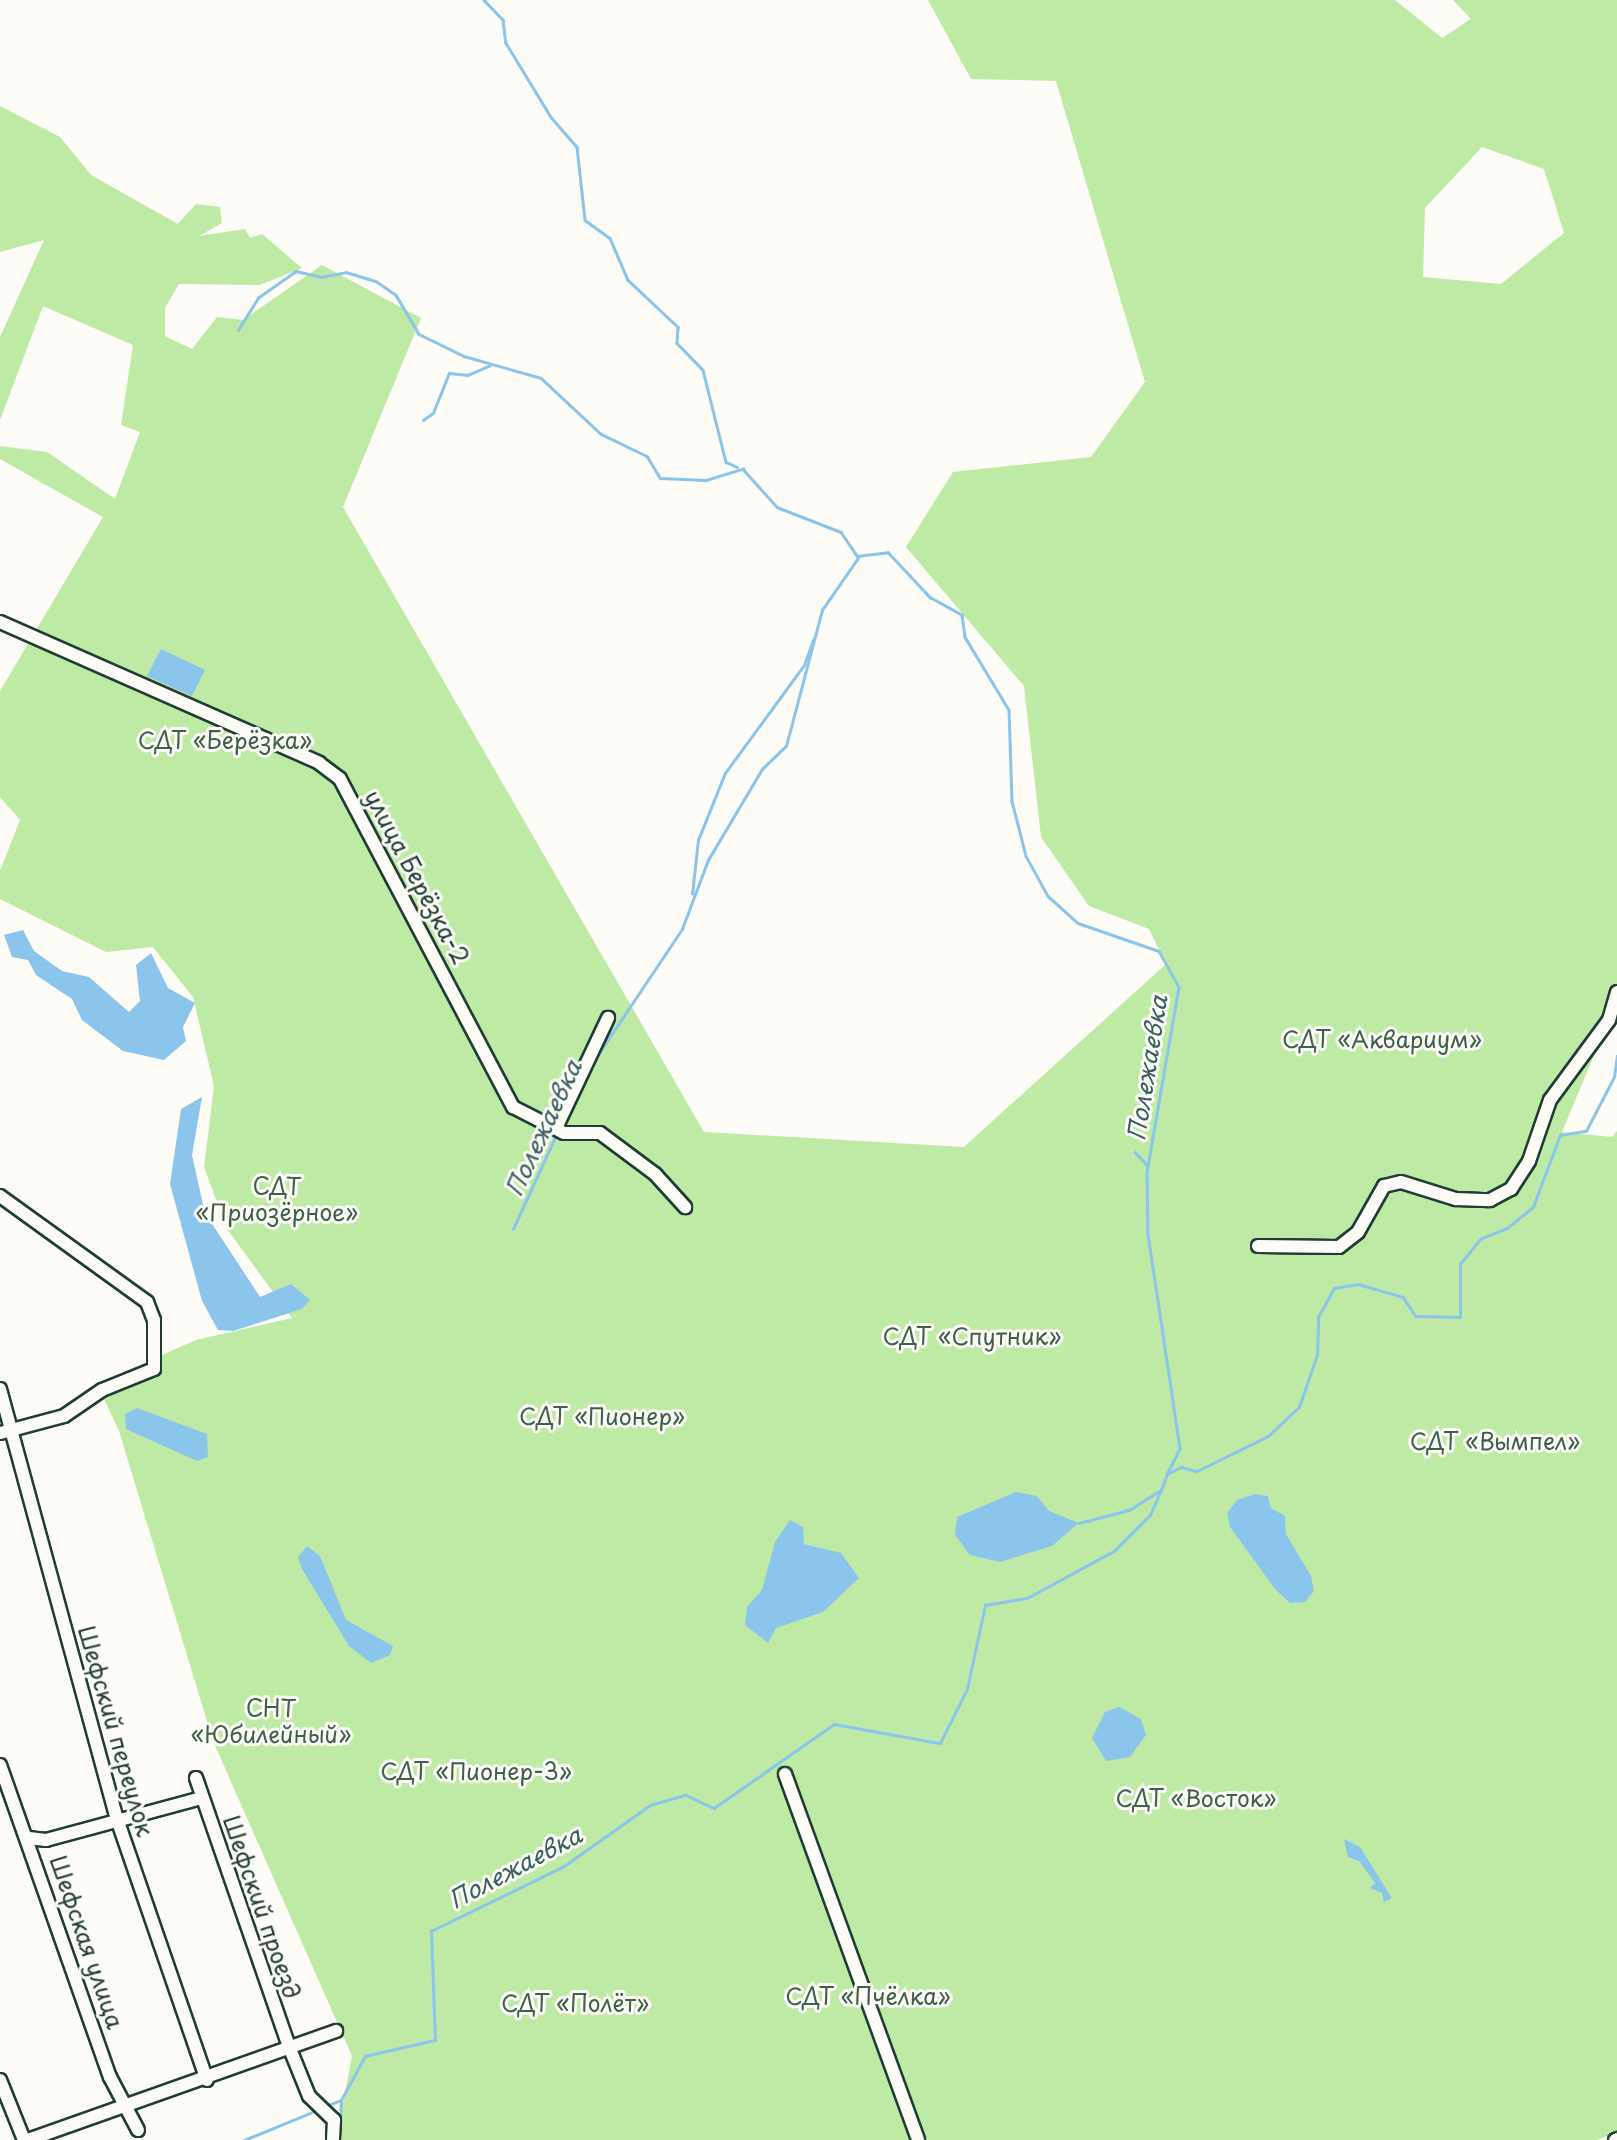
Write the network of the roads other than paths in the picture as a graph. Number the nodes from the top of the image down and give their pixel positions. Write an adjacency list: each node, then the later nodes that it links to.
1 (0, 622): 4 (street, улица Берёзка-2)
2 (1617, 992): 7 (street)
3 (608, 1018): 4 (street)
4 (555, 1128): 6 (street, улица Берёзка-2)
5 (0, 1196): 9 (street)
6 (685, 1207)
7 (1258, 1246)
8 (0, 1389): 9 (street, Шефский переулок)
9 (6, 1432): 14 (street, Шефский переулок)
10 (0, 1765): 15 (street, Шефская улица)
11 (785, 1774): 24 (street)
12 (196, 1778): 13 (street, Шефский проезд)
13 (202, 1798): 14 (street); 17 (street, Шефский проезд)
14 (117, 1819): 15 (street); 19 (street, Шефский переулок)
15 (30, 1838): 20 (street, Шефская улица)
16 (336, 2032): 17 (street)
17 (290, 2049): 19 (street); 23 (street)
18 (0, 2080): 22 (street)
19 (207, 2080): 20 (street)
20 (122, 2106): 21 (street, Шефская улица); 22 (street)
21 (138, 2130)
22 (26, 2140)
23 (333, 2140)
24 (918, 2140)

